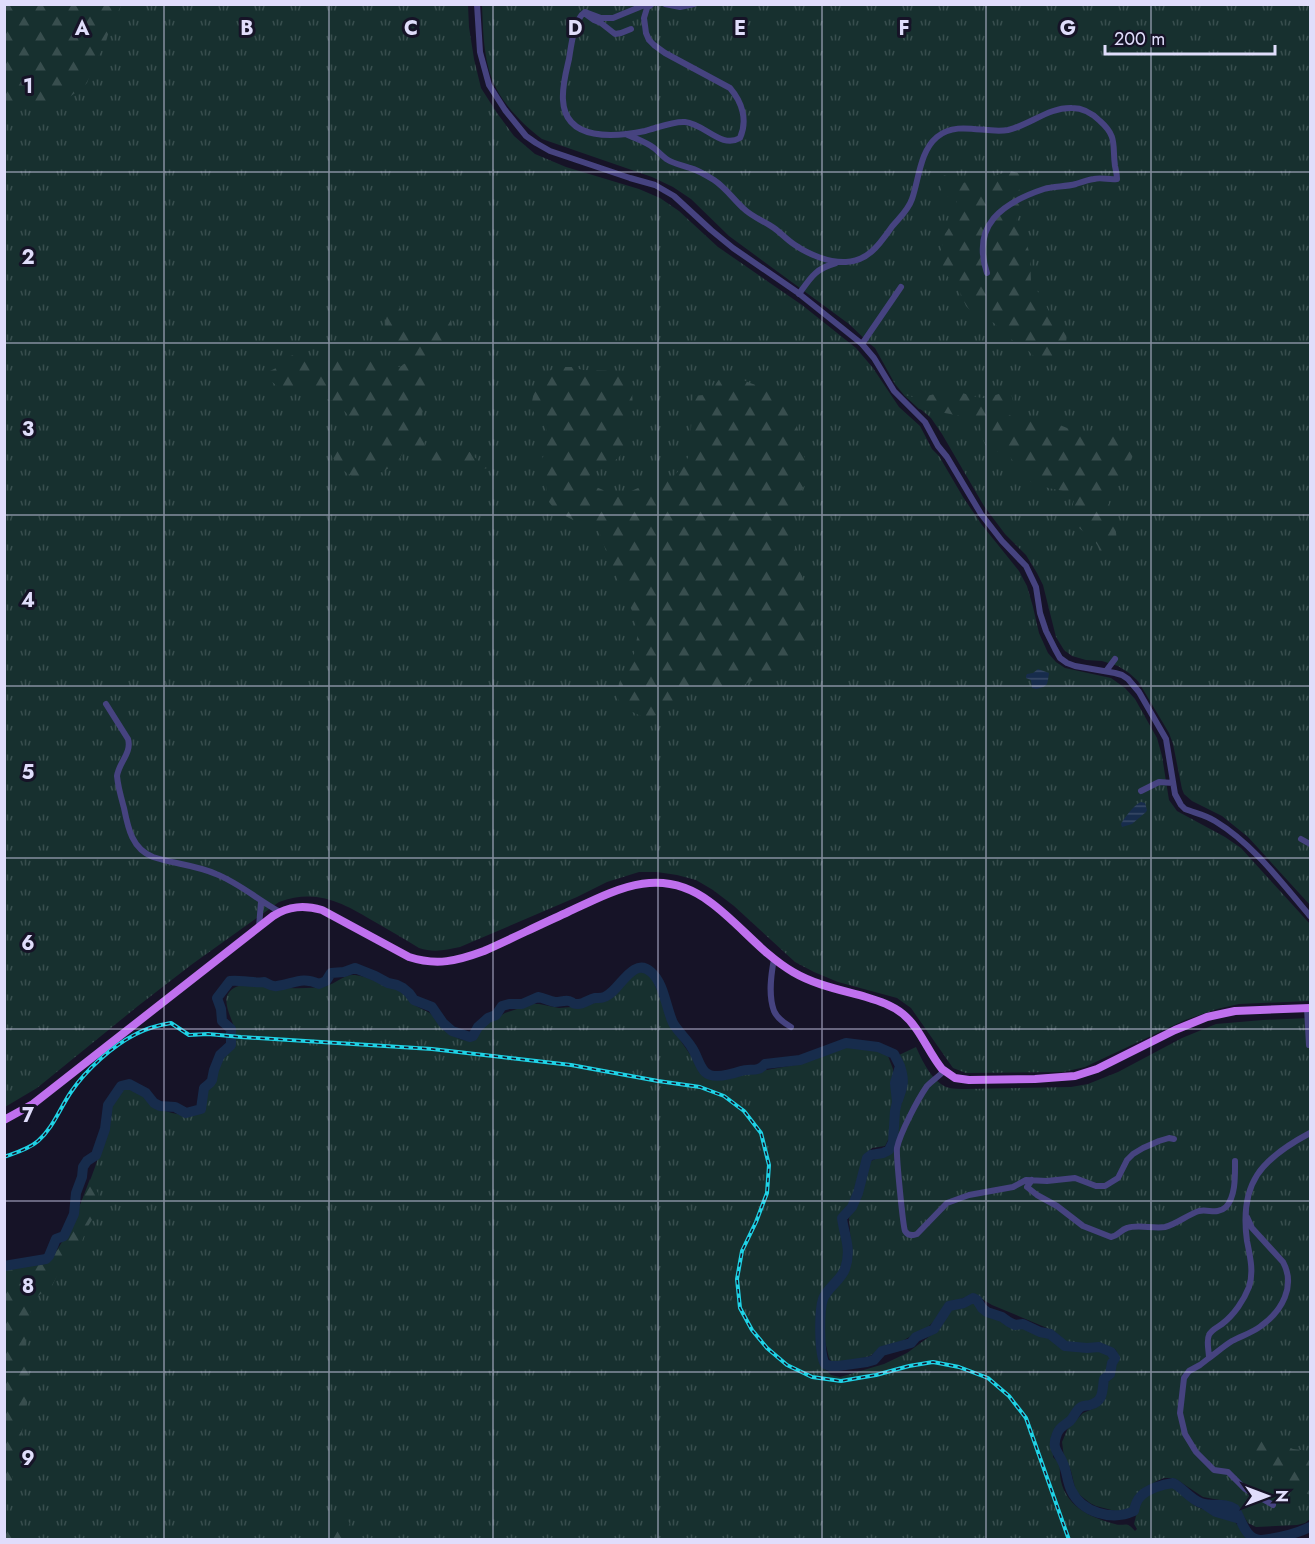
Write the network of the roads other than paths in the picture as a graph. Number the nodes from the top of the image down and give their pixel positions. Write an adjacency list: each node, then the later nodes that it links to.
1 (477, 4): 12 (street)
2 (647, 4): 6 (street)
3 (652, 4): 8 (street)
4 (665, 4): 5 (street)
5 (694, 4)
6 (585, 12): 7 (street); 8 (street)
7 (631, 29)
8 (626, 134): 9 (street)
9 (839, 262): 10 (street); 12 (street)
10 (987, 273)
11 (901, 287): 13 (street)
12 (799, 294): 13 (street)
13 (862, 344): 15 (street)
14 (1115, 659): 15 (street)
15 (1106, 671): 17 (street)
16 (106, 704): 21 (street)
17 (1173, 783): 18 (street); 23 (street)
18 (1141, 791)
19 (1301, 840): 20 (street)
20 (1311, 844)
21 (261, 902): 22 (street); 24 (street)
22 (280, 912): 24 (main road); 25 (main road)
23 (1311, 916)
24 (259, 927): 30 (main road)
25 (774, 959): 27 (street); 29 (main road)
26 (1309, 1008): 28 (street); 29 (main road)
27 (791, 1028)
28 (1309, 1046)
29 (944, 1071): 34 (street)
30 (4, 1120)
31 (1311, 1133): 35 (street)
32 (1174, 1139): 34 (street)
33 (1235, 1161): 34 (street)
34 (1032, 1180)
35 (1245, 1212): 36 (street); 36 (street)
36 (1209, 1358): 37 (street)
37 (1273, 1505)

